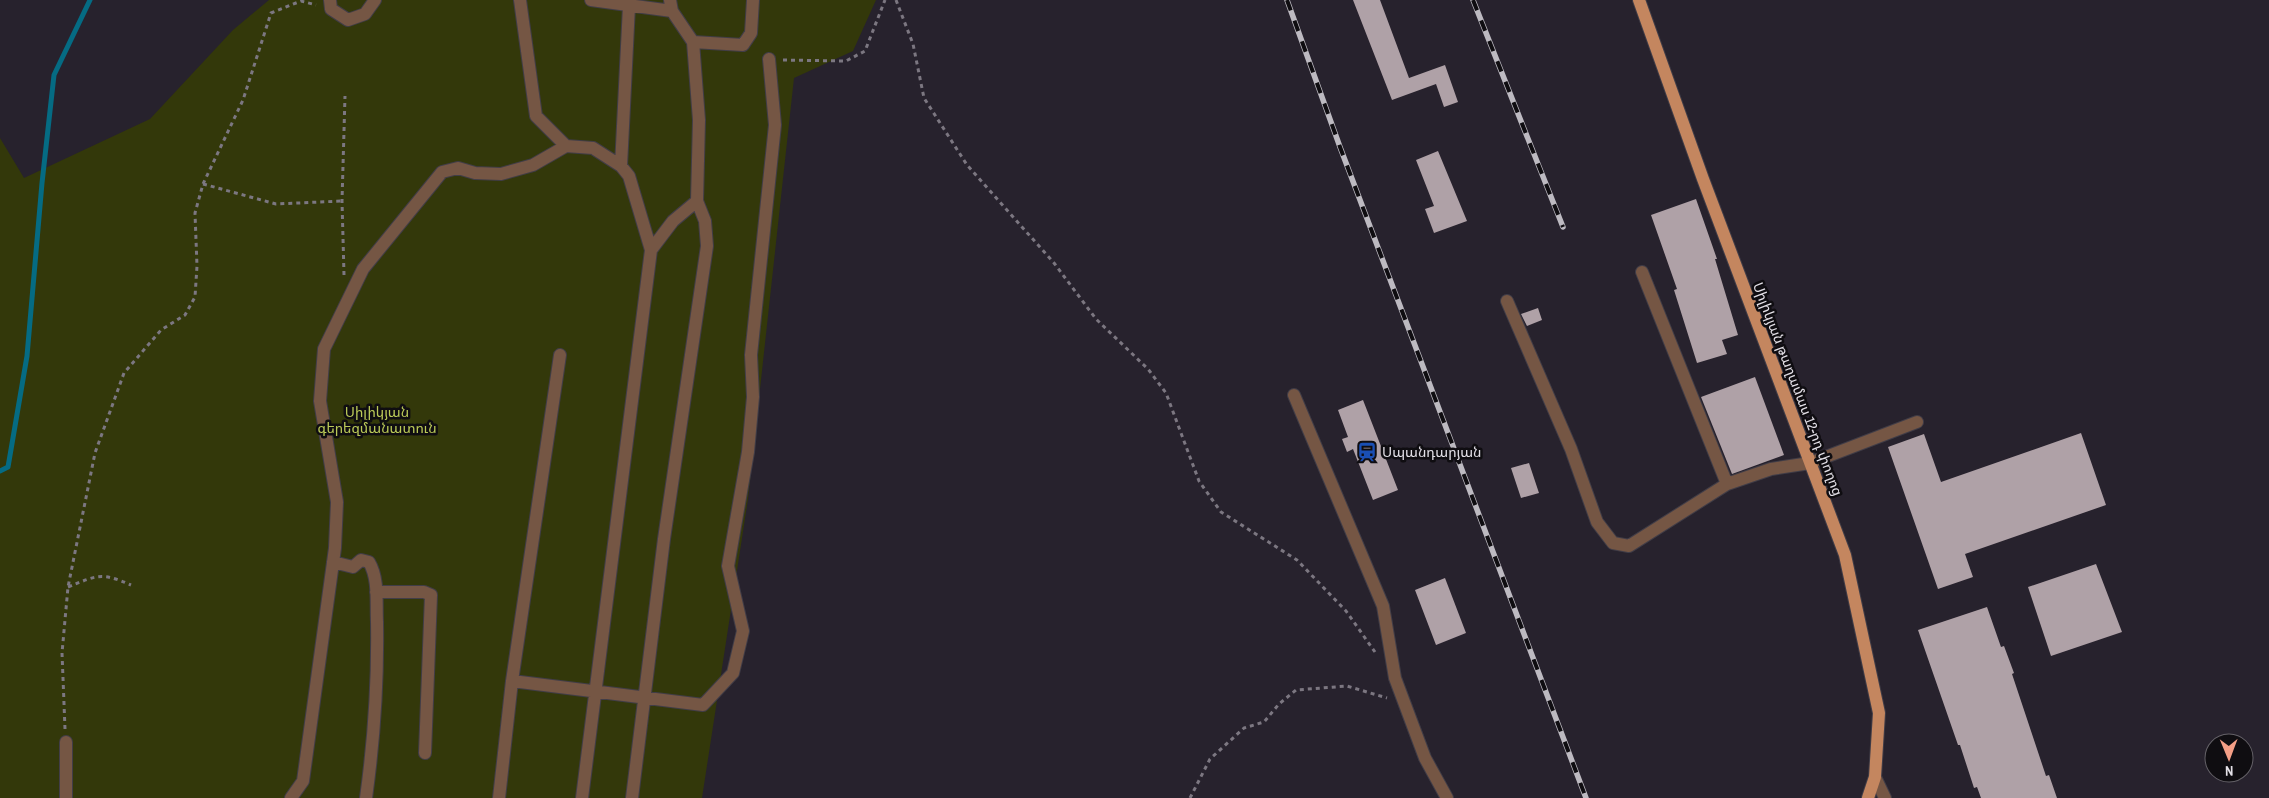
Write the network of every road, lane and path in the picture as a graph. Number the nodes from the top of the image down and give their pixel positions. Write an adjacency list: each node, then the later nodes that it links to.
1 (375, 0): 9 (lane)
2 (520, 0): 14 (lane)
3 (591, 0): 8 (lane)
4 (752, 0): 11 (lane)
5 (885, 0): 12 (path)
6 (896, 0): 32 (path)
7 (1639, 0): 26 (main road, Սիլիկյան թաղամաս 12-րդ փողոց)
8 (626, 3): 10 (lane); 15 (lane)
9 (330, 5): 16 (path)
10 (671, 6): 11 (lane)
11 (693, 42): 18 (lane)
12 (769, 59): 35 (lane)
13 (345, 96): 17 (path)
14 (566, 146): 15 (lane); 28 (lane)
15 (621, 166): 19 (lane)
16 (203, 184): 17 (path); 30 (path)
17 (342, 201): 21 (path)
18 (697, 201): 19 (lane); 35 (lane)
19 (651, 250): 34 (lane)
20 (1642, 272): 27 (lane)
21 (344, 278)
22 (1506, 301): 27 (lane)
23 (560, 355): 33 (lane)
24 (1294, 395): 36 (lane)
25 (1917, 422): 26 (lane)
26 (1810, 463): 27 (lane); 39 (main road, Սիլիկյան թաղամաս 12-րդ փողոց)
27 (1726, 484)
28 (333, 562): 31 (lane); 41 (lane)
29 (131, 585): 30 (path)
30 (68, 587): 37 (path)
31 (376, 592): 38 (lane); 42 (lane)
32 (1378, 656)
33 (512, 681): 34 (lane); 43 (lane)
34 (595, 692): 35 (lane); 44 (lane)
35 (644, 697): 45 (lane)
36 (1404, 703): 46 (path); 47 (lane)
37 (66, 742): 40 (lane)
38 (425, 753)
39 (1875, 777): 48 (main road, Սիլիկյան թաղամաս 12-րդ փողոց); 49 (lane)
40 (66, 798)
41 (291, 798)
42 (366, 798)
43 (499, 798)
44 (582, 798)
45 (632, 798)
46 (1190, 798)
47 (1447, 798)
48 (1868, 798)
49 (1885, 798)

